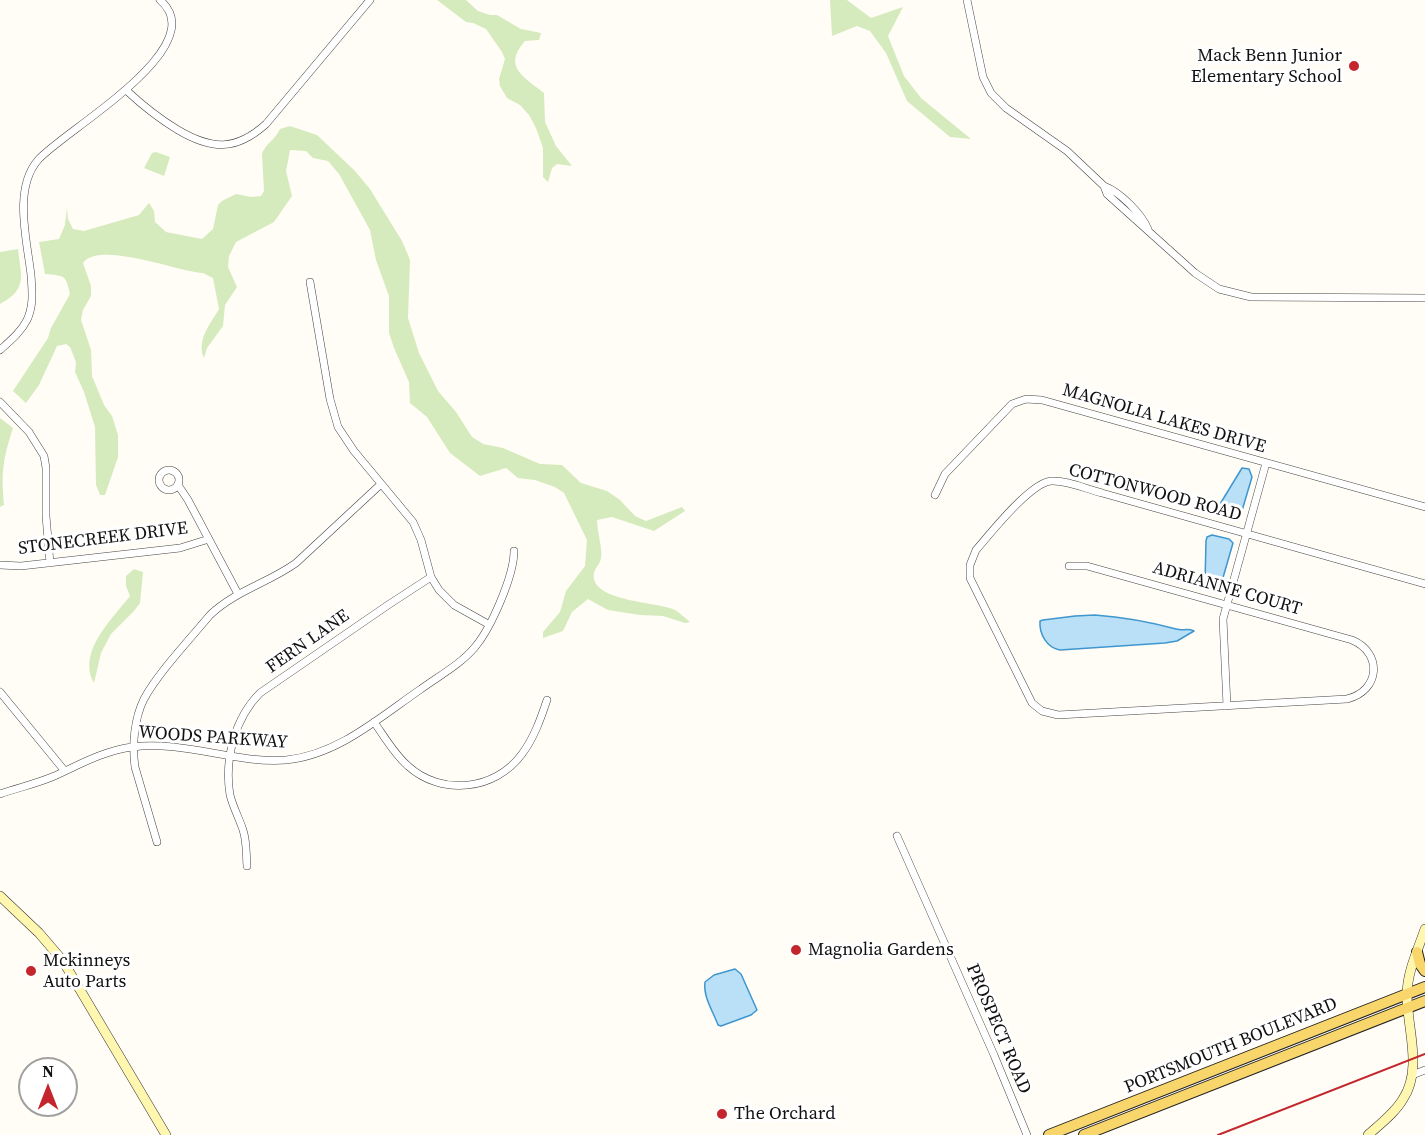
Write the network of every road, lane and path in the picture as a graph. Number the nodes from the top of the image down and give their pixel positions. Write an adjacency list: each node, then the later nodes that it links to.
1 (160, 0): 4 (street)
2 (370, 0): 4 (street)
3 (967, 0): 6 (street)
4 (126, 90): 7 (street)
5 (310, 282): 10 (street)
6 (1425, 297)
7 (0, 350)
8 (0, 402): 17 (street)
9 (1266, 463): 12 (street, MAGNOLIA LAKES DRIVE); 13 (street, MAGNOLIA LAKES DRIVE); 14 (street)
10 (381, 484): 20 (street); 22 (street)
11 (178, 485): 15 (street)
12 (935, 495)
13 (1425, 507)
14 (1247, 534): 21 (street, COTTONWOOD ROAD); 23 (street); 28 (street, COTTONWOOD ROAD)
15 (209, 539): 17 (street, STONECREEK DRIVE); 22 (street)
16 (514, 551): 24 (street, WOODS PARKWAY)
17 (50, 563): 18 (street, STONECREEK DRIVE)
18 (0, 565)
19 (1068, 566): 23 (street, ADRIANNE COURT)
20 (431, 577): 24 (street); 31 (street, FERN LANE)
21 (1425, 584)
22 (238, 594): 30 (street)
23 (1227, 604): 25 (street, ADRIANNE COURT); 28 (street)
24 (488, 624): 29 (street, WOODS PARKWAY)
25 (1371, 656): 28 (street, COTTONWOOD ROAD)
26 (0, 692): 32 (street)
27 (548, 700): 29 (street)
28 (1227, 706)
29 (374, 722): 31 (street, WOODS PARKWAY)
30 (134, 747): 31 (street, WOODS PARKWAY); 32 (street, WOODS PARKWAY); 35 (street)
31 (231, 755): 36 (street, FERN LANE)
32 (64, 770): 33 (street, WOODS PARKWAY)
33 (0, 794)
34 (897, 836): 50 (street, PROSPECT ROAD)
35 (157, 842)
36 (247, 866)
37 (0, 896): 49 (main road)
38 (1425, 929): 39 (main road)
39 (1417, 952): 40 (main road); 42 (main road)
40 (1425, 971)
41 (1425, 987): 42 (main road, PORTSMOUTH BOULEVARD)
42 (1407, 994): 44 (main road); 47 (main road, PORTSMOUTH BOULEVARD)
43 (1425, 1001): 44 (main road, PORTSMOUTH BOULEVARD)
44 (1408, 1008): 46 (main road); 48 (main road, PORTSMOUTH BOULEVARD)
45 (1425, 1070): 46 (street)
46 (1412, 1075): 53 (main road)
47 (1173, 1086): 48 (street); 51 (main road, PORTSMOUTH BOULEVARD)
48 (1179, 1098): 52 (main road, PORTSMOUTH BOULEVARD)
49 (166, 1135)
50 (1027, 1135)
51 (1049, 1135)
52 (1084, 1135)
53 (1368, 1135)

